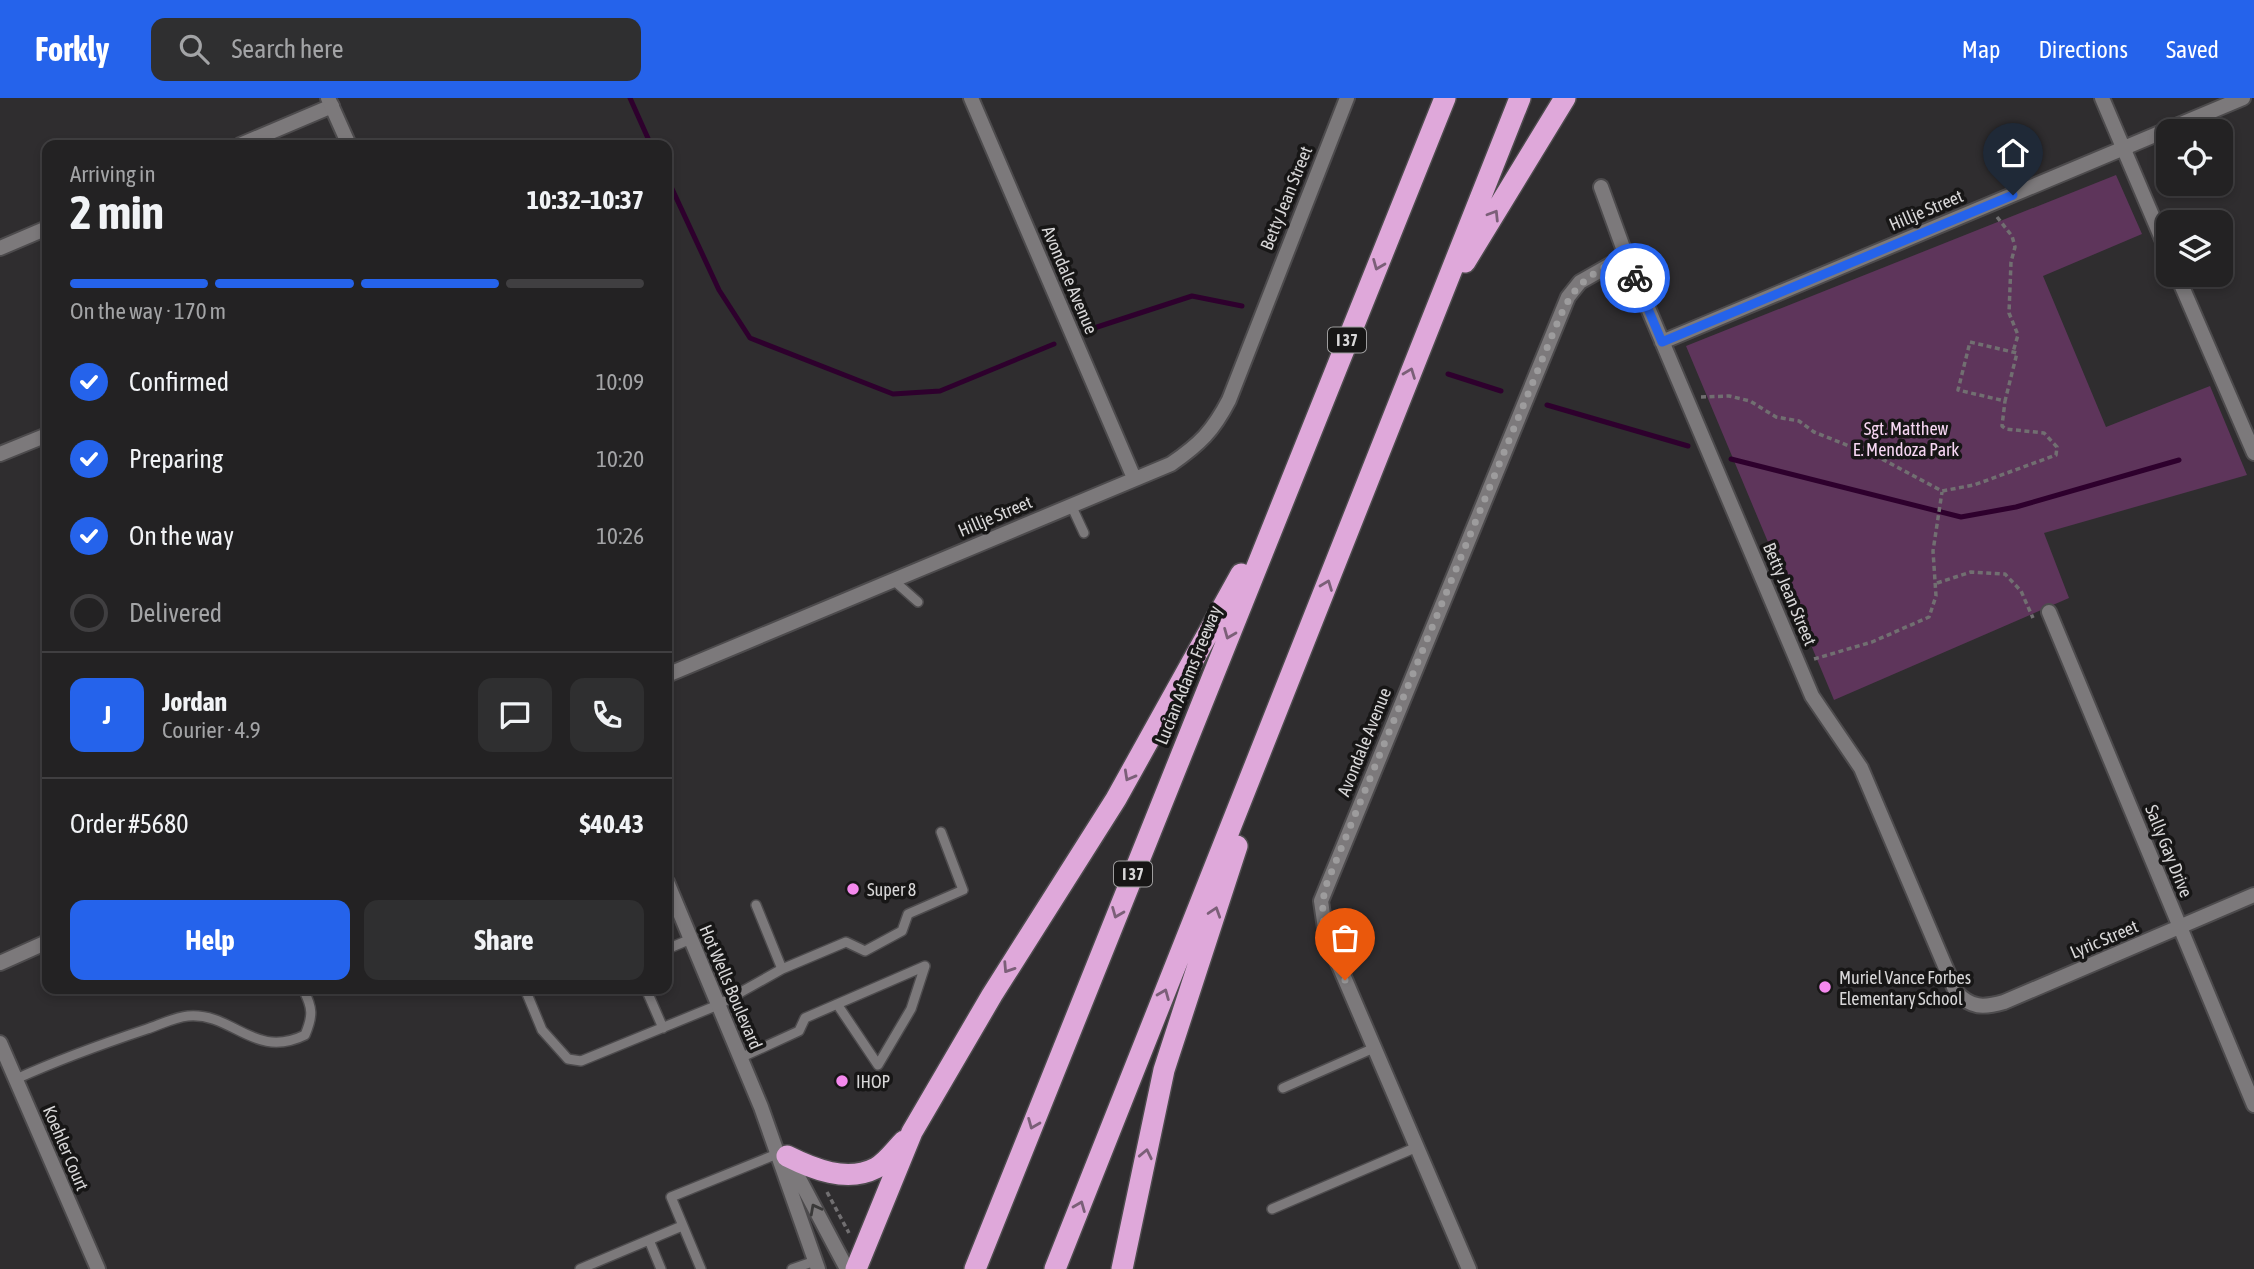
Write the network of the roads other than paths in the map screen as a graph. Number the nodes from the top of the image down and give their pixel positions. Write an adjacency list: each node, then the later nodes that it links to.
1 (971, 98): 26 (street, Avondale Avenue)
2 (1347, 98): 20 (street, Betty Jean Street)
3 (1438, 98): 14 (highway)
4 (1445, 98): 14 (highway, Lucian Adams Freeway / I 37)
5 (1520, 98): 21 (highway)
6 (1565, 98): 21 (highway, one-way to 6)
7 (2102, 98): 12 (street)
8 (2244, 98): 12 (street, Hillje Street)
9 (330, 102): 10 (street); 11 (street)
10 (250, 140)
11 (347, 140)
12 (2123, 149): 15 (street); 22 (street, Hillje Street)
13 (1601, 187): 18 (street, Betty Jean Street)
14 (1404, 202): 27 (highway, Lucian Adams Freeway / I 37, one-way to 27)
15 (2156, 225)
16 (42, 230): 17 (street)
17 (0, 248)
18 (1626, 256): 22 (street, Betty Jean Street); 53 (street, Avondale Avenue)
19 (2182, 287): 24 (street)
20 (1261, 312): 26 (street, Hillje Street)
21 (1432, 315): 33 (highway, one-way to 21)
22 (1662, 342): 48 (street, Betty Jean Street)
23 (42, 437): 25 (street)
24 (2254, 453)
25 (0, 454)
26 (1134, 478): 28 (street, Hillje Street)
27 (1291, 479): 58 (highway, one-way to 58); 72 (highway, Lucian Adams Freeway / I 37, one-way to 72)
28 (1071, 505): 29 (lane); 30 (street, Hillje Street)
29 (1084, 533)
30 (892, 579): 31 (lane); 34 (street, Hillje Street)
31 (919, 602)
32 (2049, 612): 39 (street, Sally Gay Drive)
33 (1302, 648): 73 (highway, one-way to 33); 74 (highway, one-way to 33)
34 (672, 673)
35 (941, 832): 44 (lane)
36 (672, 894): 40 (street, Hot Wells Boulevard)
37 (2254, 895): 39 (street, Lyric Street)
38 (756, 905): 44 (lane)
39 (2179, 927): 48 (street, Lyric Street); 57 (street, Sally Gay Drive)
40 (691, 939): 42 (lane); 50 (street, Hot Wells Boulevard)
41 (42, 944): 43 (street)
42 (672, 947)
43 (0, 962)
44 (782, 969): 50 (lane)
45 (306, 994): 55 (lane)
46 (527, 994): 51 (lane)
47 (648, 994): 51 (lane)
48 (1966, 1003)
49 (836, 1004): 49 (lane); 54 (lane)
50 (718, 1005): 51 (lane); 54 (street, Hot Wells Boulevard)
51 (663, 1028)
52 (0, 1043): 55 (street, Koehler Court)
53 (1374, 1048): 56 (lane); 59 (street, Avondale Avenue)
54 (740, 1058): 60 (street, Hot Wells Boulevard)
55 (16, 1079): 65 (street, Koehler Court)
56 (1283, 1088)
57 (2254, 1105)
58 (912, 1132): 60 (highway); 71 (highway)
59 (1416, 1147): 61 (lane); 75 (street, Avondale Avenue)
60 (782, 1155): 62 (lane); 64 (street, Hot Wells Boulevard); 70 (street, Hot Wells Boulevard, one-way to 60)
61 (1272, 1209)
62 (682, 1226): 63 (lane); 68 (lane)
63 (649, 1240): 66 (lane); 67 (lane)
64 (817, 1265): 69 (lane)
65 (98, 1269)
66 (580, 1269)
67 (661, 1269)
68 (701, 1269)
69 (792, 1269)
70 (847, 1269)
71 (856, 1269)
72 (975, 1269)
73 (1055, 1269)
74 (1122, 1269)
75 (1469, 1269)

